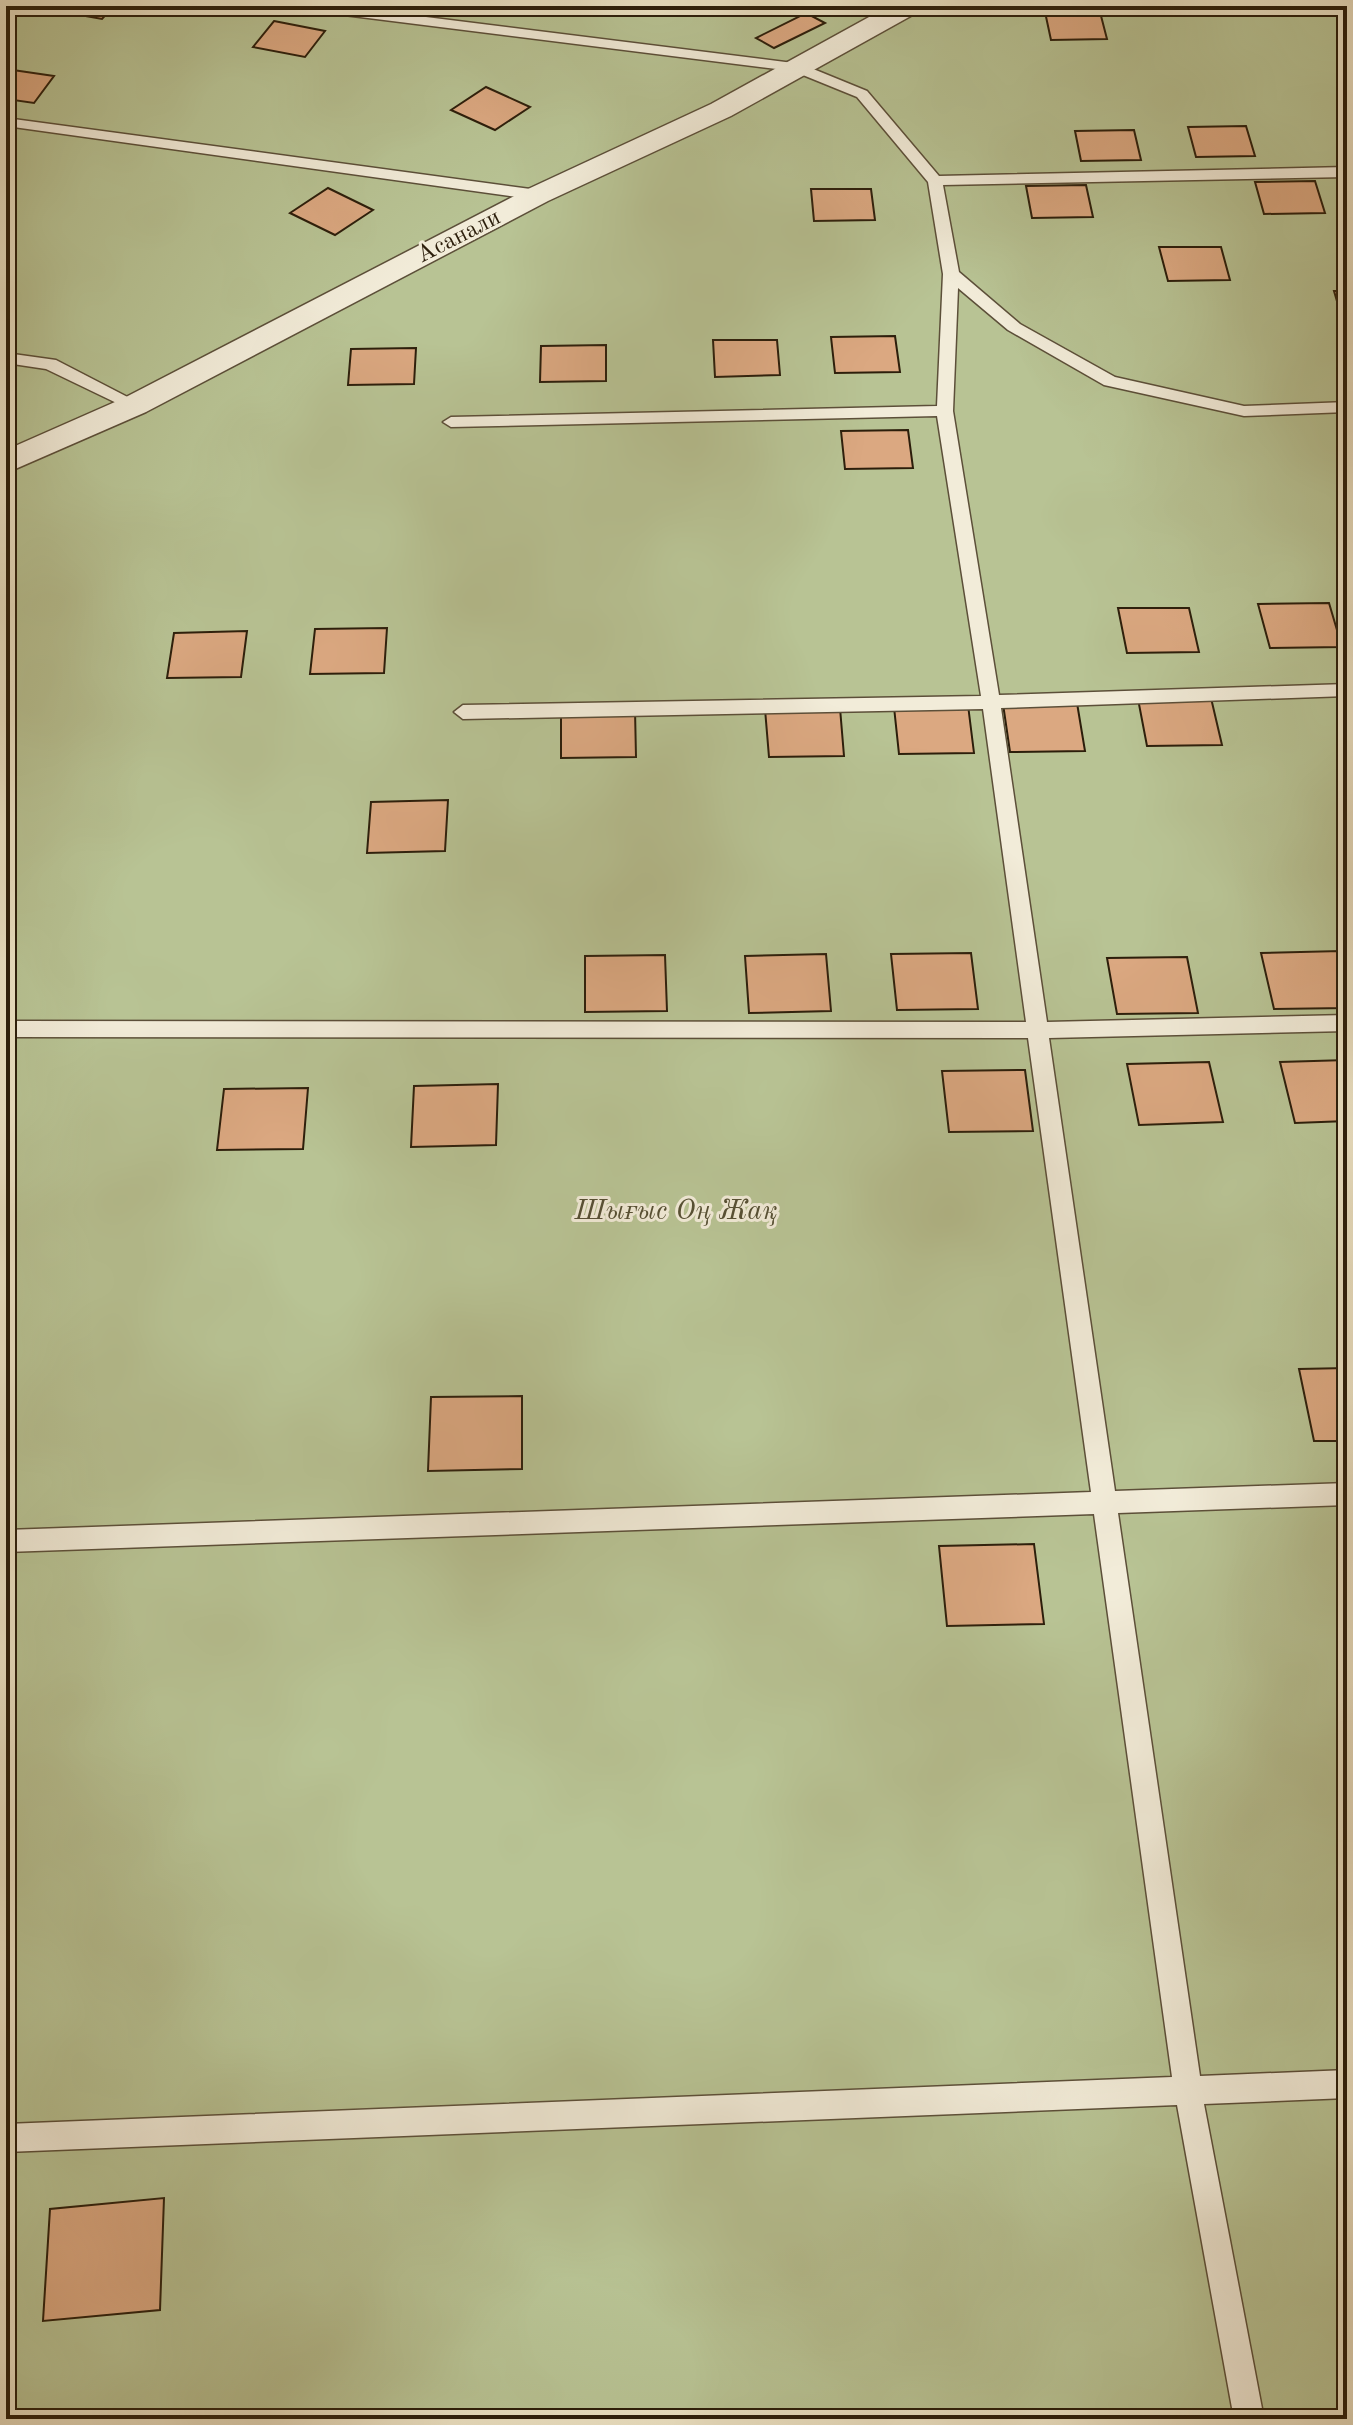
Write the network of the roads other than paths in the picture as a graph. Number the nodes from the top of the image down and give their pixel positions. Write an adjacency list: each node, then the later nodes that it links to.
1 (304, 6): 3 (lane)
2 (909, 6): 3 (street, Асанали)
3 (796, 67): 6 (lane); 7 (street, Асанали)
4 (6, 122): 7 (lane)
5 (1347, 172): 6 (lane)
6 (935, 181): 8 (lane)
7 (538, 195): 10 (street, Асанали)
8 (951, 274): 11 (lane); 12 (lane)
9 (6, 358): 10 (lane)
10 (135, 405): 14 (street, Асанали)
11 (1347, 407)
12 (945, 411): 13 (lane); 16 (lane)
13 (451, 422)
14 (6, 463)
15 (1347, 690): 16 (lane)
16 (991, 702): 17 (lane); 20 (lane)
17 (463, 712)
18 (1347, 1023): 20 (lane)
19 (6, 1029): 20 (lane)
20 (1037, 1030): 22 (lane)
21 (1347, 1494): 22 (lane)
22 (1104, 1502): 23 (lane); 25 (lane)
23 (6, 1541)
24 (1347, 2084): 25 (lane)
25 (1188, 2090): 26 (lane); 27 (lane)
26 (6, 2138)
27 (1249, 2419)

